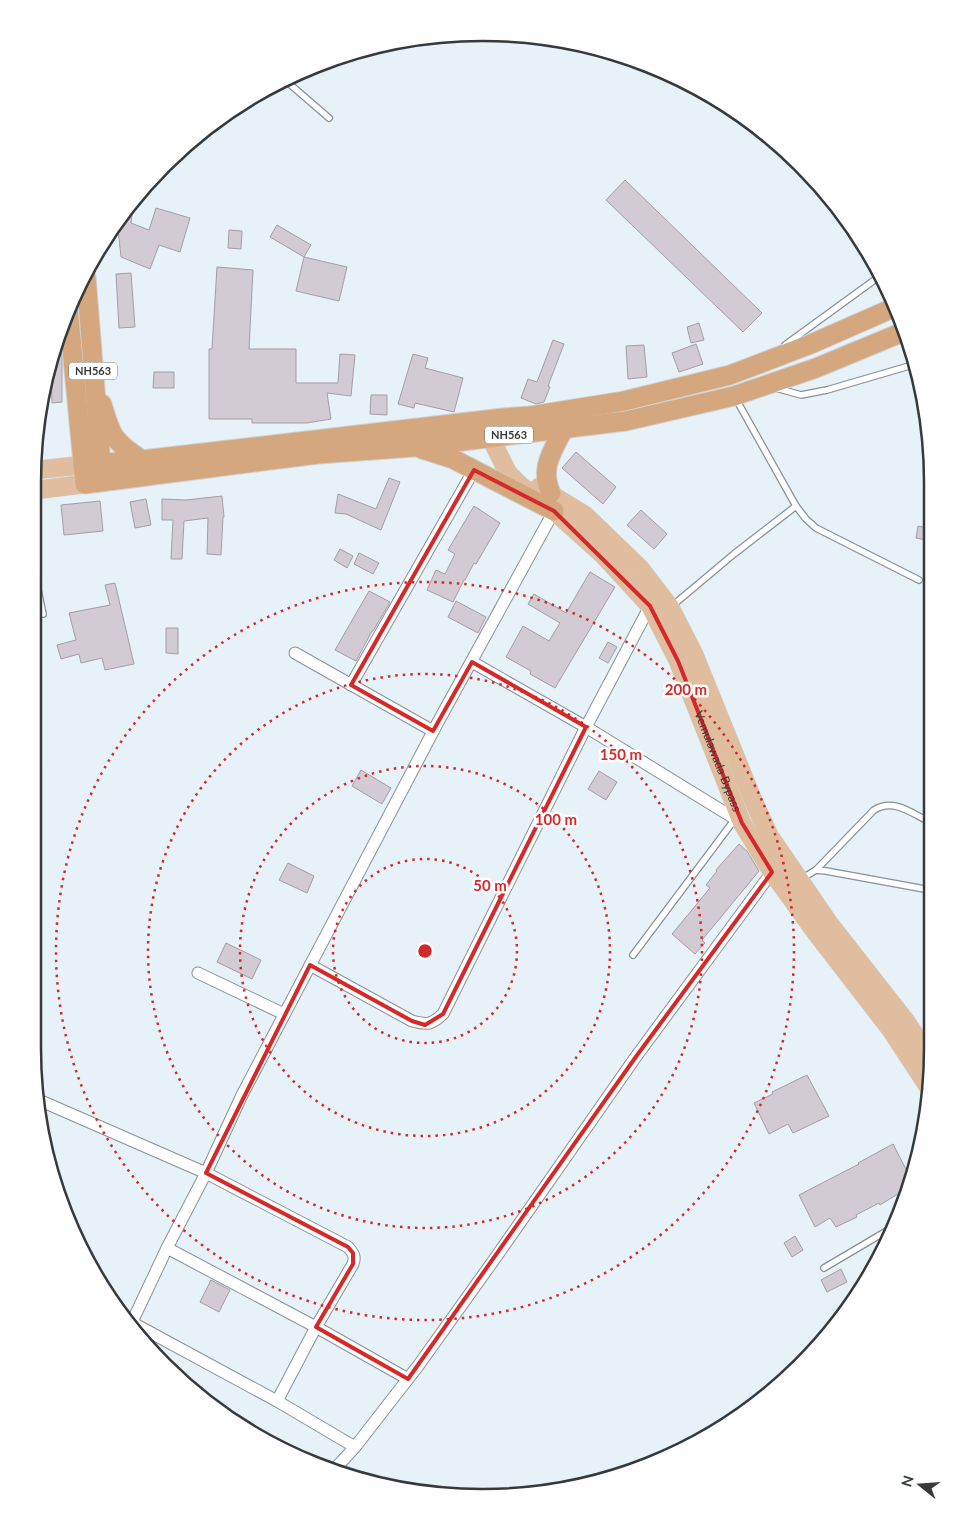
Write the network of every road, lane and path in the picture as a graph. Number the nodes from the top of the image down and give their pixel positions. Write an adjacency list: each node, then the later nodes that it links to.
1 (291, 85): 2 (lane)
2 (329, 118)
3 (874, 280): 8 (lane)
4 (87, 287): 10 (highway, NH563)
5 (888, 310): 8 (highway, NH563)
6 (71, 326): 19 (highway, NH563)
7 (898, 334): 11 (highway, NH563)
8 (759, 364): 13 (highway, NH563)
9 (908, 366): 11 (lane)
10 (93, 371): 16 (highway); 19 (highway, NH563)
11 (765, 385): 12 (highway, NH563)
12 (734, 396): 14 (highway, NH563); 22 (lane)
13 (496, 428): 14 (highway, NH563); 15 (highway, NH563); 16 (highway, NH563); 21 (main road, Vemulawada Bypass)
14 (564, 428): 21 (highway)
15 (415, 447): 18 (highway); 19 (highway, NH563)
16 (142, 460): 19 (highway, NH563)
17 (41, 470): 19 (main road)
18 (474, 470): 21 (highway); 30 (street)
19 (92, 474): 20 (main road)
20 (41, 489)
21 (553, 502): 24 (main road, Vemulawada Bypass); 25 (main road, Vemulawada Bypass); 29 (street)
22 (796, 506): 23 (lane); 25 (lane)
23 (920, 580)
24 (650, 606): 31 (street); 34 (main road, Vemulawada Bypass)
25 (670, 607): 37 (main road, Vemulawada Bypass)
26 (41, 608): 27 (lane)
27 (42, 614)
28 (295, 653): 30 (street)
29 (472, 662): 31 (street); 32 (street)
30 (351, 685): 32 (street)
31 (586, 727): 34 (street); 40 (street)
32 (433, 731): 40 (street)
33 (924, 819): 35 (lane)
34 (738, 821): 36 (main road, Vemulawada Bypass); 39 (lane)
35 (816, 870): 37 (lane); 38 (lane)
36 (772, 872): 44 (main road, Vemulawada Bypass); 53 (street)
37 (799, 880): 43 (main road, Vemulawada Bypass)
38 (924, 889)
39 (633, 955)
40 (310, 965): 42 (street)
41 (198, 973): 42 (street)
42 (284, 1014): 46 (street)
43 (924, 1048)
44 (923, 1078)
45 (45, 1103): 46 (street)
46 (206, 1173): 48 (street); 51 (street)
47 (882, 1234): 49 (lane)
48 (167, 1248): 50 (street); 51 (street)
49 (824, 1268)
50 (133, 1317)
51 (316, 1327): 53 (street); 54 (street)
52 (143, 1328): 54 (street)
53 (408, 1378): 55 (street)
54 (277, 1401): 55 (street)
55 (355, 1447): 56 (street)
56 (339, 1464)

